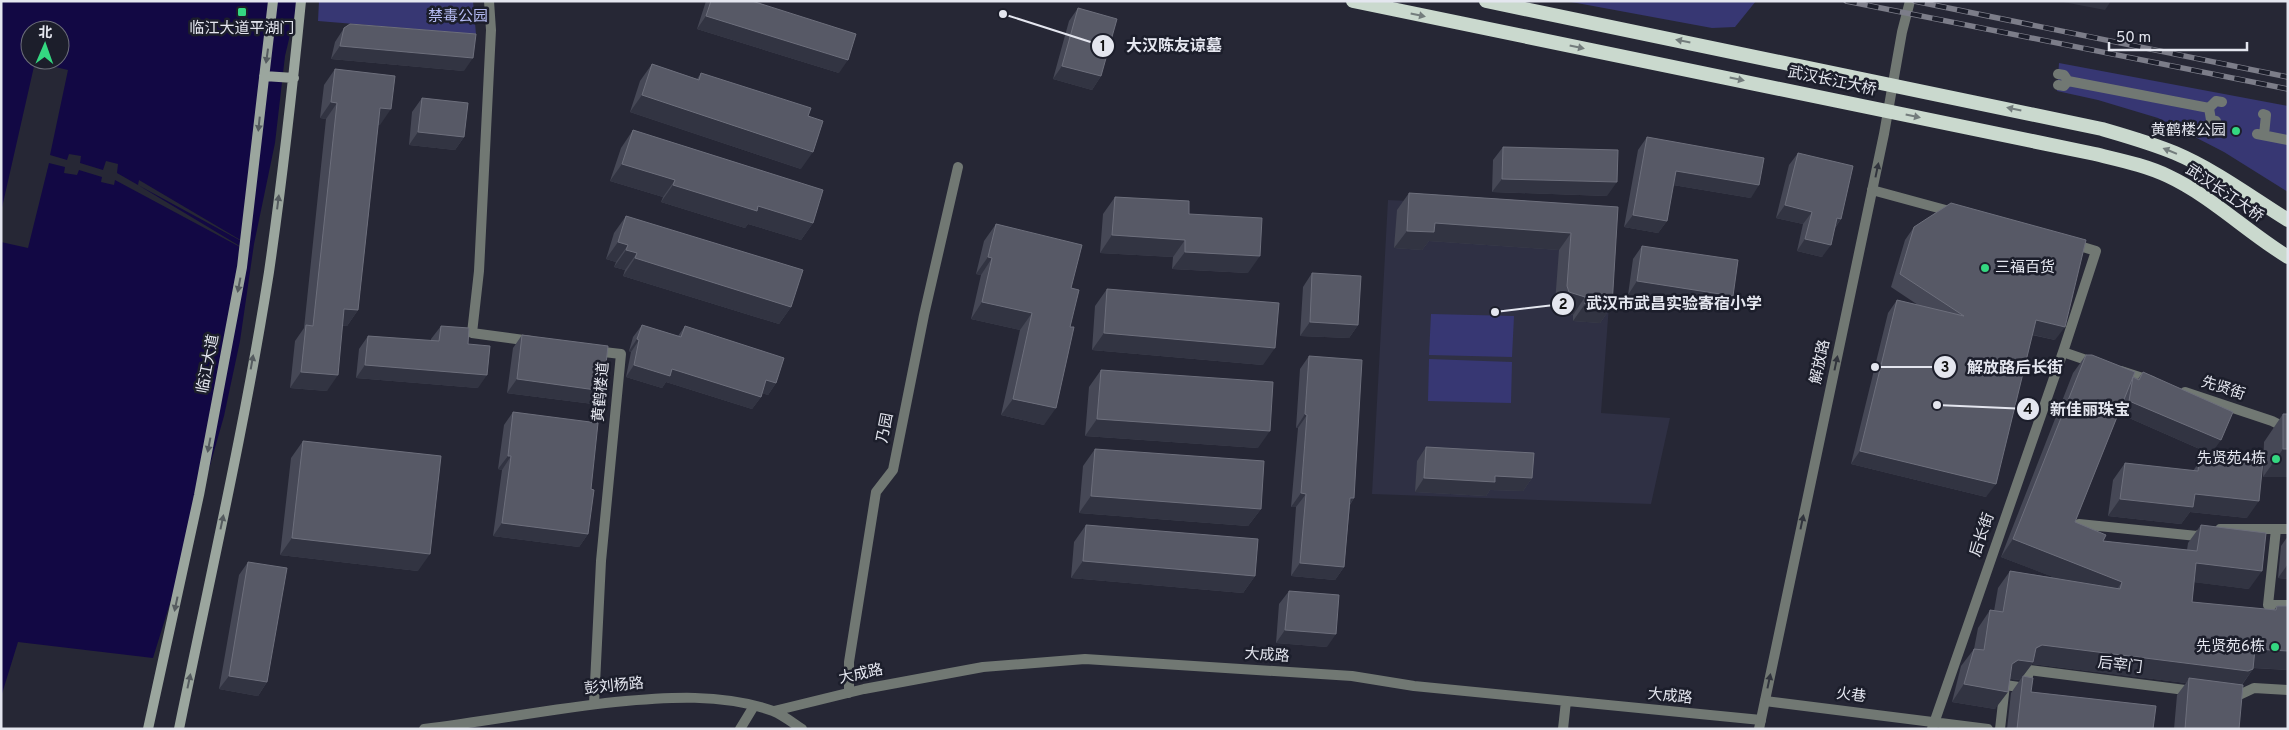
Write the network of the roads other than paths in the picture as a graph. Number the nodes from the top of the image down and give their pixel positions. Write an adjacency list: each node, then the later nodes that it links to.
1 (273, 1): 7 (main road, 临江大道, one-way to 7)
2 (301, 1): 8 (main road)
3 (489, 1): 21 (street)
4 (1353, 1): 20 (highway, 武汉长江大桥, one-way to 20)
5 (1486, 1): 18 (highway, 武汉长江大桥, one-way to 5)
6 (1910, 1): 16 (street, 解放路, one-way to 6)
7 (264, 76): 8 (main road); 41 (main road, 临江大道, one-way to 41)
8 (294, 78): 42 (main road, one-way to 8)
9 (2058, 80): 11 (street)
10 (2222, 102): 11 (street)
11 (2209, 108): 13 (street)
12 (2263, 114): 14 (street)
13 (2216, 121)
14 (2288, 140)
15 (958, 167): 32 (street, 乃园)
16 (1872, 190): 17 (street); 34 (street, 解放路, one-way to 16)
17 (1961, 214)
18 (2288, 220)
19 (2067, 243): 23 (street, 后长街)
20 (2284, 255)
21 (542, 343)
22 (581, 349): 35 (street, 黄鹤楼道)
23 (2063, 352): 24 (street); 39 (street, 后长街)
24 (2158, 383)
25 (2177, 389): 26 (street, 先贤街)
26 (2288, 429)
27 (2079, 524): 28 (street)
28 (2276, 529): 29 (street); 30 (street)
29 (2288, 529)
30 (2288, 605)
31 (2288, 690): 48 (street, 后宰门)
32 (849, 692): 33 (street, 大成路); 37 (street, 大成路)
33 (1566, 701): 38 (street, 大成路); 46 (street)
34 (1765, 701): 38 (street, 解放路); 39 (street, 火巷)
35 (594, 704): 36 (street, 彭刘杨路); 40 (street, 彭刘杨路)
36 (754, 706): 37 (street, 彭刘杨路); 44 (street)
37 (774, 711): 45 (street, 彭刘杨路)
38 (1760, 724)
39 (1933, 725): 47 (street)
40 (436, 728): 43 (street, 彭刘杨路)
41 (148, 729)
42 (179, 729)
43 (424, 729)
44 (740, 729)
45 (802, 729)
46 (1563, 729)
47 (1988, 729)
48 (2000, 729)

